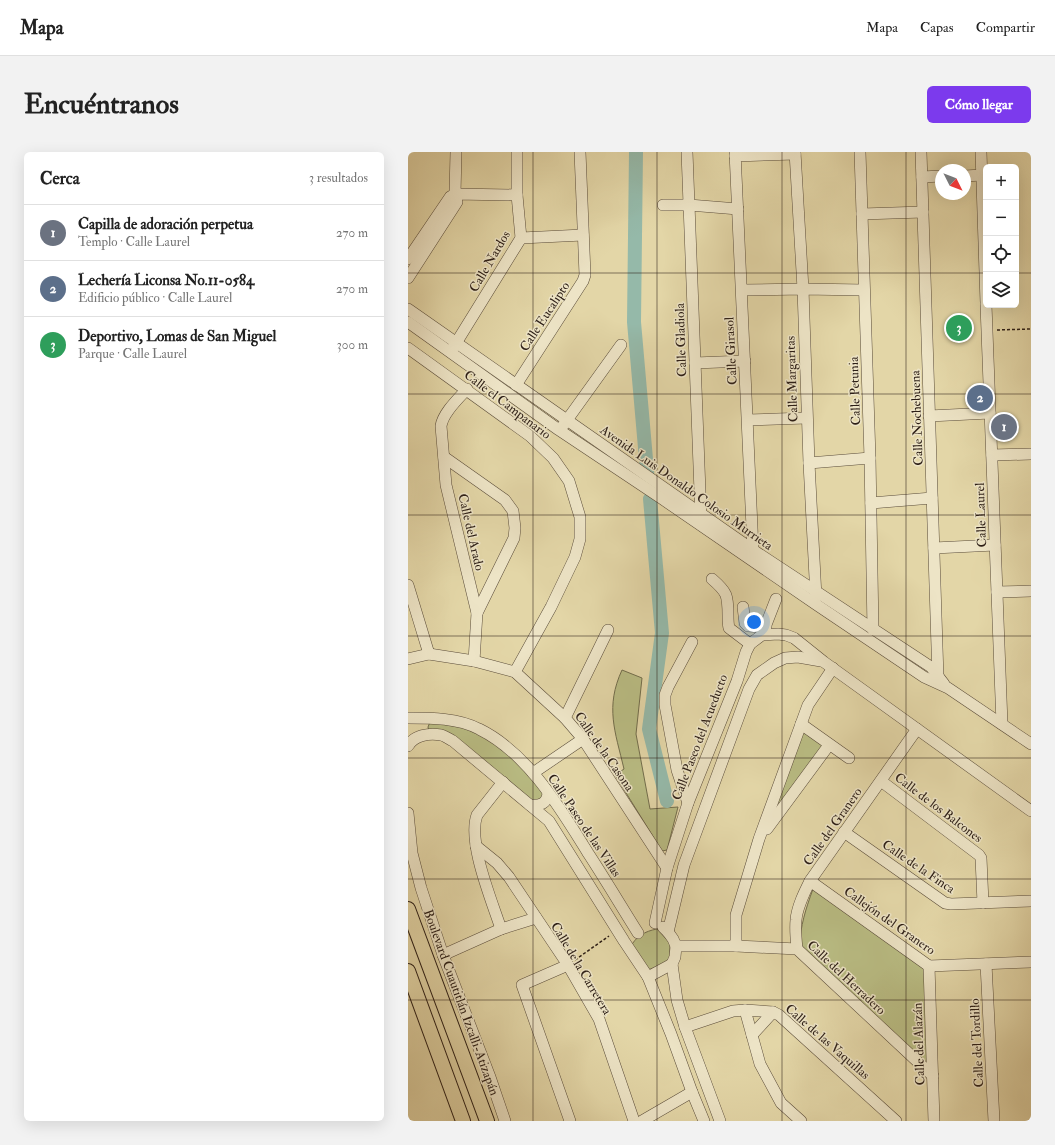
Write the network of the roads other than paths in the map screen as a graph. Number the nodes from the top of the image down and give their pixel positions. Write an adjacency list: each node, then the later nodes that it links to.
1 (456, 152): 14 (street)
2 (517, 152): 15 (street, Calle Nardos)
3 (580, 152): 21 (street, Calle Eucalipto)
4 (687, 152): 16 (street, Calle Gladiola)
5 (860, 152): 20 (street, Calle Petunia)
6 (921, 152): 13 (street, Calle Nochebuena)
7 (981, 152): 10 (street, Calle Laurel)
8 (795, 153): 9 (street); 26 (street, Calle Margaritas)
9 (735, 154): 18 (street, Calle Girasol)
10 (982, 175): 12 (street); 24 (street, Calle Laurel)
11 (935, 176): 13 (street)
12 (971, 176)
13 (922, 177): 19 (street, Calle Nochebuena)
14 (455, 194): 15 (street); 23 (street); 25 (street)
15 (518, 195): 22 (street, Calle Nardos)
16 (689, 205): 17 (street); 18 (street); 36 (street, Calle Gladiola)
17 (663, 206)
18 (738, 208): 27 (street, Calle Girasol)
19 (923, 212): 20 (street); 40 (street, Calle Nochebuena)
20 (862, 214): 28 (street, Calle Petunia)
21 (583, 235): 22 (street); 37 (street, Calle Eucalipto)
22 (521, 238): 34 (street, Calle Nardos)
23 (408, 260)
24 (985, 272)
25 (408, 278)
26 (802, 289): 27 (street); 28 (street); 41 (street, Calle Margaritas)
27 (742, 290): 35 (street, Calle Girasol)
28 (864, 290): 48 (street, Calle Petunia)
29 (986, 308): 39 (street, Calle Laurel)
30 (408, 309): 34 (street, Avenida Luis Donaldo Colosio Murrieta)
31 (408, 322): 34 (street, Avenida Luis Donaldo Colosio Murrieta)
32 (621, 345): 42 (street)
33 (408, 348): 38 (street, Calle el Campanario)
34 (453, 348): 37 (street, Avenida Luis Donaldo Colosio Murrieta); 44 (street, Avenida Luis Donaldo Colosio Murrieta)
35 (745, 361): 36 (street); 43 (street, Calle Girasol)
36 (695, 363): 54 (street, Calle Gladiola)
37 (516, 385): 42 (street, Avenida Luis Donaldo Colosio Murrieta)
38 (466, 389): 47 (street, Calle del Arado); 77 (street, Calle el Campanario)
39 (990, 413): 40 (street); 46 (street, Calle Laurel)
40 (930, 416): 52 (street, Calle Nochebuena)
41 (806, 418): 43 (street); 49 (street, Calle Margaritas)
42 (566, 420): 44 (street); 50 (street, Avenida Luis Donaldo Colosio Murrieta)
43 (748, 420): 58 (street, Calle Girasol)
44 (559, 430): 51 (street, Avenida Luis Donaldo Colosio Murrieta)
45 (1031, 454): 46 (street)
46 (992, 455): 56 (street, Calle Laurel)
47 (444, 457): 67 (street, Calle del Arado); 67 (street, Calle del Arado)
48 (870, 458): 49 (street); 53 (street, Calle Petunia)
49 (808, 463): 61 (street, Calle Margaritas)
50 (665, 488): 51 (street); 54 (street, Avenida Luis Donaldo Colosio Murrieta)
51 (661, 498): 55 (street, Avenida Luis Donaldo Colosio Murrieta)
52 (932, 498): 53 (street); 57 (street, Calle Nochebuena)
53 (871, 503): 69 (street, Calle Petunia)
54 (700, 514): 55 (street, Calle Gladiola); 58 (street, Avenida Luis Donaldo Colosio Murrieta)
55 (701, 527): 65 (street, Avenida Luis Donaldo Colosio Murrieta)
56 (995, 545): 57 (street); 62 (street, Calle Laurel)
57 (934, 548): 79 (street, Calle Nochebuena)
58 (753, 550): 61 (street, Avenida Luis Donaldo Colosio Murrieta)
59 (712, 579): 72 (street)
60 (408, 584): 73 (street)
61 (816, 592): 65 (street, Calle Margaritas); 69 (street, Avenida Luis Donaldo Colosio Murrieta)
62 (997, 592): 63 (street); 84 (street, Calle Laurel)
63 (1031, 592)
64 (776, 599): 70 (street)
65 (817, 605): 79 (street, Avenida Luis Donaldo Colosio Murrieta)
66 (743, 607): 70 (street)
67 (477, 613): 75 (street, Calle del Arado)
68 (608, 630): 82 (street)
69 (874, 630): 79 (street, Avenida Luis Donaldo Colosio Murrieta)
70 (764, 631): 72 (street); 76 (street)
71 (692, 642): 96 (street)
72 (748, 648): 78 (street); 96 (street, Calle Paseo del Acueducto)
73 (429, 654): 74 (street, Calle de la Casona); 75 (street, Calle de la Casona)
74 (408, 659)
75 (474, 661): 77 (street, Calle de la Casona)
76 (828, 665): 78 (street); 83 (street); 85 (street)
77 (515, 672): 82 (street, Calle de la Casona)
78 (757, 675): 113 (street)
79 (941, 683): 84 (street, Avenida Luis Donaldo Colosio Murrieta)
80 (408, 718): 81 (street, Calle Paseo de las Villas)
81 (428, 718): 86 (street); 92 (street, Calle Paseo de las Villas)
82 (565, 718): 87 (street, Calle de la Casona)
83 (801, 724): 89 (street); 101 (street)
84 (1002, 724): 88 (street, Avenida Luis Donaldo Colosio Murrieta)
85 (916, 729): 93 (street, Calle del Granero); 98 (street)
86 (428, 734): 90 (street); 94 (street)
87 (583, 739): 92 (street); 105 (street, Calle de la Casona)
88 (1030, 742)
89 (829, 744): 91 (street); 101 (street)
90 (408, 746)
91 (850, 758)
92 (533, 773): 95 (street, Calle Paseo de las Villas)
93 (881, 781): 100 (street, Calle del Granero); 108 (street, Calle de los Balcones)
94 (503, 782): 97 (street); 102 (street)
95 (548, 793): 97 (street); 114 (street, Calle Paseo de las Villas)
96 (688, 803): 105 (street, Calle Paseo del Acueducto)
97 (530, 805): 115 (street)
98 (1031, 811)
99 (408, 813): 103 (street, Boulevard Cuautitlán Izcalli-Atizapán)
100 (844, 832): 106 (street, Calle del Granero); 108 (street, Calle de la Finca)
101 (759, 839): 117 (street)
102 (476, 846): 110 (street, Calle de la Carretera); 112 (street)
103 (412, 853): 104 (street); 119 (street, Boulevard Cuautitlán Izcalli-Atizapán)
104 (408, 863)
105 (667, 868): 111 (street, Calle Paseo del Acueducto)
106 (810, 881): 118 (street, Calle del Granero); 124 (street, Callejón del Granero)
107 (1031, 901): 108 (street, Calle de la Finca)
108 (983, 903)
109 (408, 909): 135 (main road, Boulevard Cuautitlán Izcalli-Atizapán)
110 (536, 918): 112 (street); 123 (street, Calle de la Carretera)
111 (655, 923): 113 (street); 114 (street)
112 (501, 929): 119 (street)
113 (668, 932): 116 (street)
114 (638, 933): 115 (street)
115 (624, 941): 126 (street)
116 (676, 946): 117 (street, Calle del Herradero); 121 (street)
117 (736, 946): 118 (street, Calle del Herradero)
118 (797, 949): 132 (street, Calle del Herradero)
119 (442, 955): 136 (street, Boulevard Cuautitlán Izcalli-Atizapán)
120 (1031, 962): 122 (street, Callejón del Granero)
121 (672, 964): 126 (street); 130 (street)
122 (986, 964): 124 (street, Callejón del Granero); 145 (street, Calle del Tordillo)
123 (568, 965): 137 (street); 138 (street, Calle de la Carretera)
124 (929, 966): 132 (street, Calle del Alazán)
125 (408, 971): 127 (main road)
126 (648, 977): 133 (street)
127 (411, 987): 134 (main road)
128 (744, 1010): 129 (street, Calle de las Vaquillas); 130 (street, Calle de las Vaquillas); 131 (street)
129 (773, 1012): 131 (street); 143 (street, Calle de las Vaquillas)
130 (685, 1027): 141 (street)
131 (752, 1035): 142 (street)
132 (933, 1076): 144 (street, Calle del Alazán)
133 (692, 1092): 139 (street); 140 (street)
134 (463, 1121)
135 (487, 1121)
136 (505, 1121)
137 (570, 1121)
138 (634, 1121)
139 (642, 1121)
140 (704, 1121)
141 (720, 1121)
142 (801, 1121)
143 (896, 1121)
144 (934, 1121)
145 (994, 1121)

